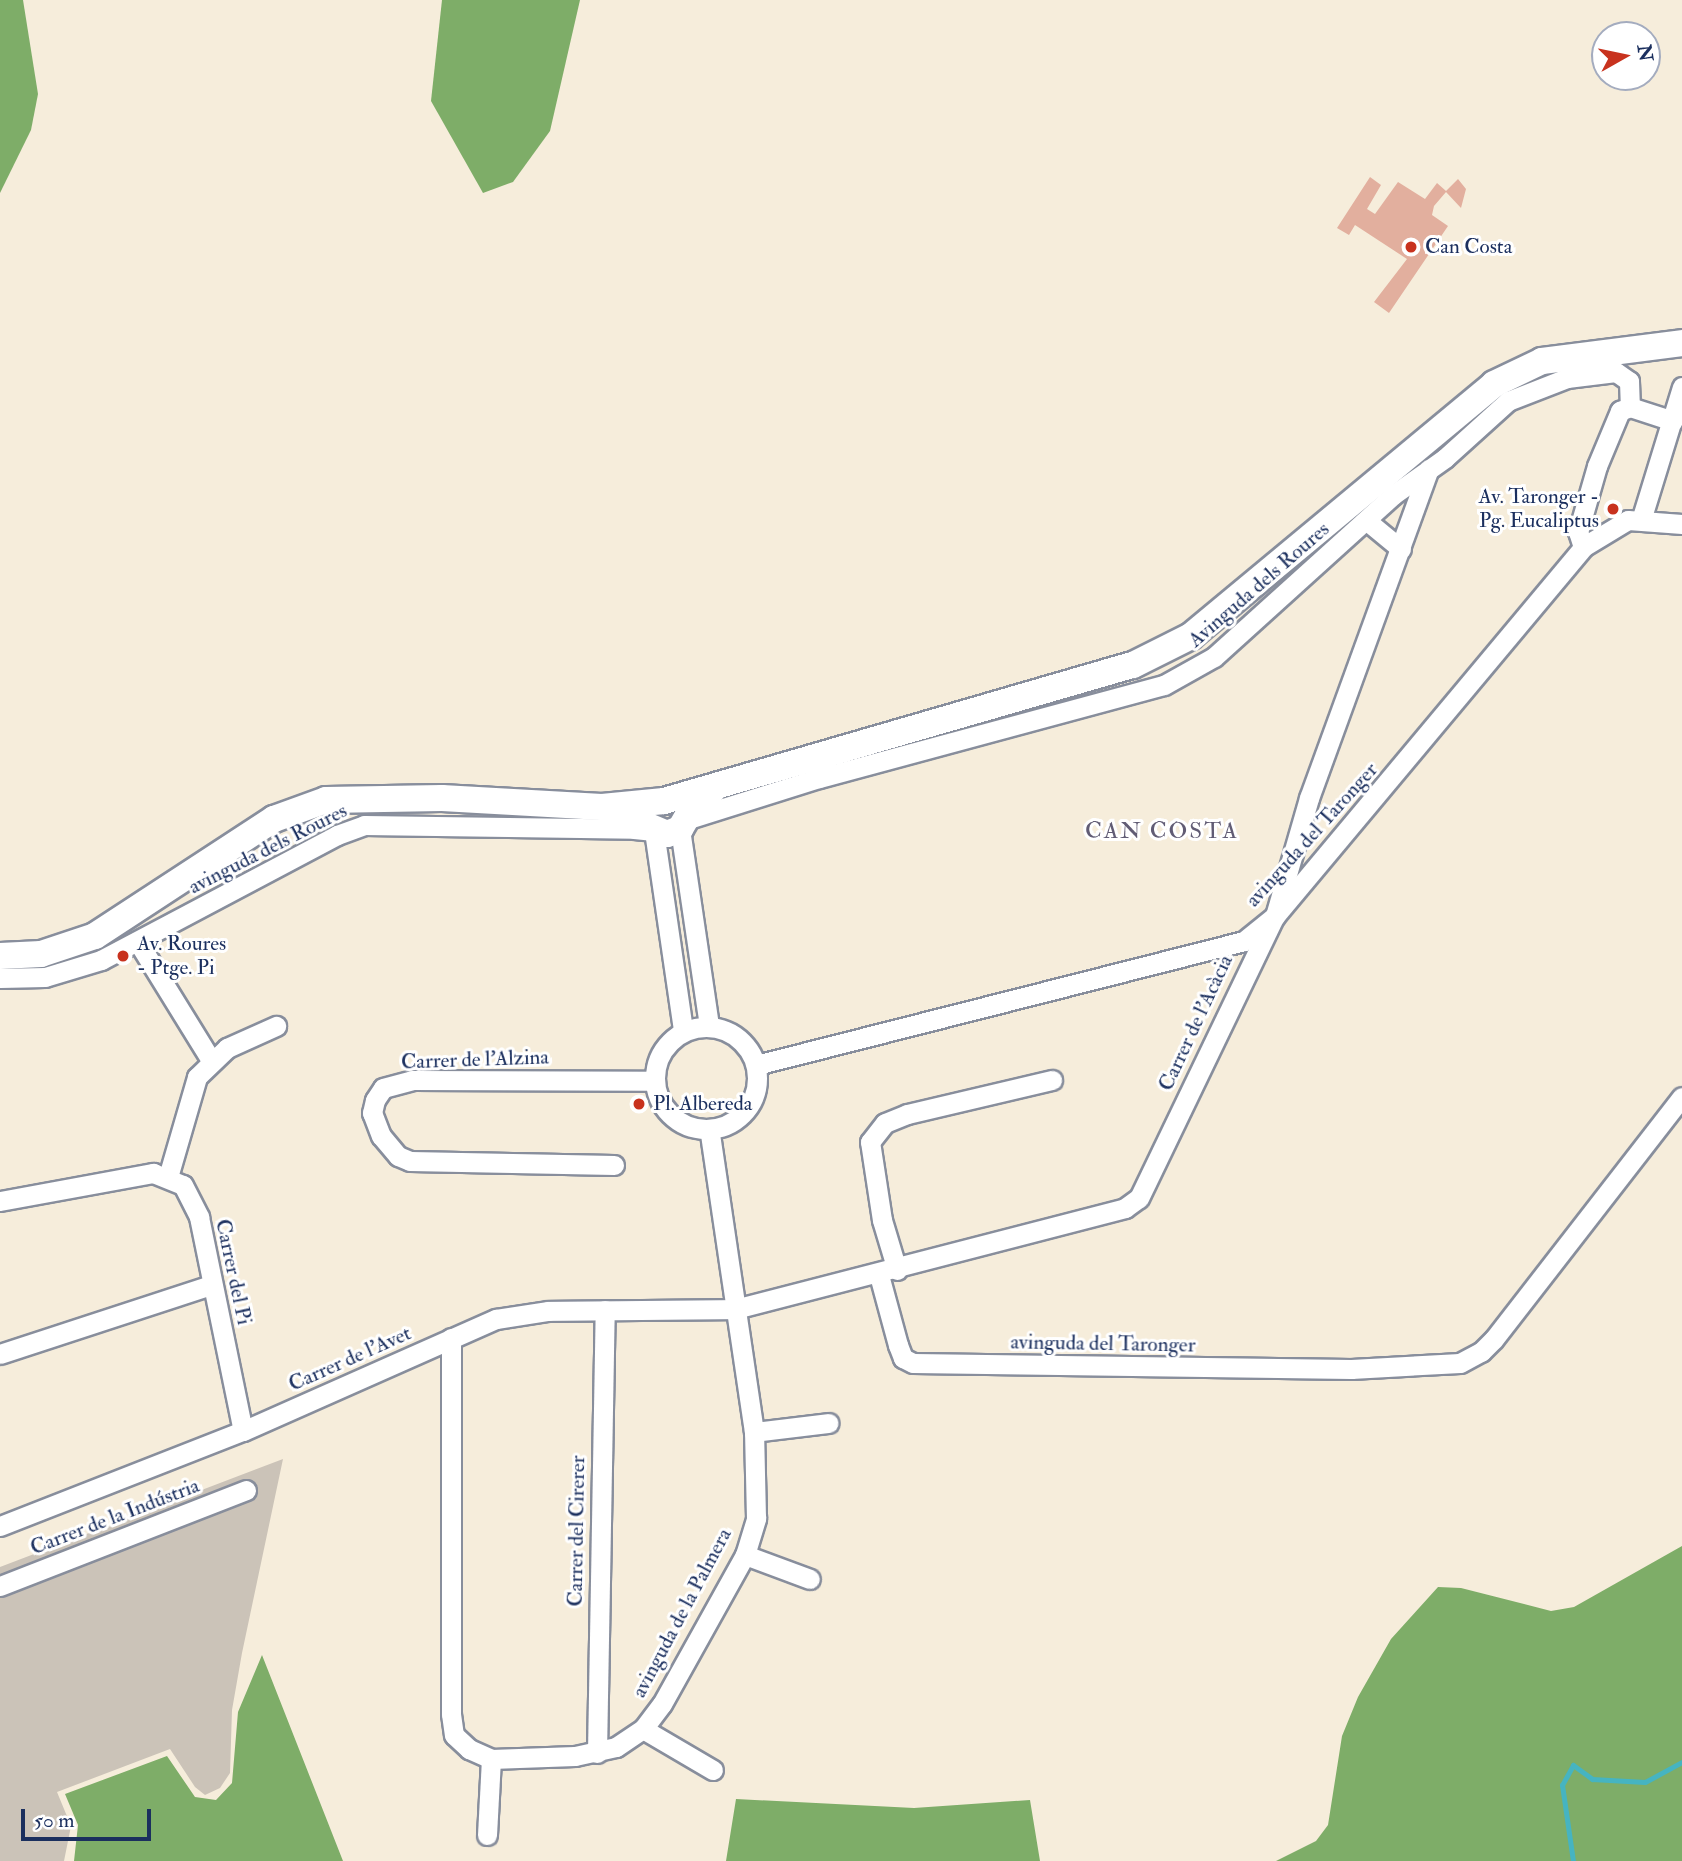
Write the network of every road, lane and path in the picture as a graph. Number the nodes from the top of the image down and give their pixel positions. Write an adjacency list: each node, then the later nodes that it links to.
1 (1682, 344): 11 (street)
2 (1682, 387): 4 (street)
3 (1630, 407): 4 (street); 5 (street, Avinguda dels Roures); 9 (street)
4 (1673, 421): 6 (street)
5 (1429, 469): 7 (street, Avinguda dels Roures); 10 (street, Carrer de l'Acàcia)
6 (1642, 517): 8 (street); 9 (street, avinguda del Taronger)
7 (1367, 521): 10 (street); 14 (street, Avinguda dels Roures)
8 (1682, 524)
9 (1583, 547): 15 (street, avinguda del Taronger)
10 (1401, 549): 15 (street, Carrer de l'Acàcia)
11 (713, 790): 12 (street); 14 (street)
12 (664, 801): 13 (street); 14 (street)
13 (602, 807): 14 (street); 17 (street)
14 (673, 827): 16 (street, avinguda dels Roures); 20 (street); 21 (street)
15 (1275, 916): 23 (street, avinguda del Taronger); 31 (street, Carrer de l'Acàcia)
16 (138, 942): 18 (street, avinguda dels Roures); 22 (street)
17 (0, 956)
18 (0, 978)
19 (276, 1026): 22 (street)
20 (709, 1026): 21 (street); 23 (street)
21 (683, 1031): 25 (street)
22 (212, 1062): 29 (street)
23 (756, 1065): 27 (street)
24 (1052, 1080): 31 (street, avinguda del Taronger)
25 (654, 1081): 27 (street); 28 (street, Carrer de l'Alzina)
26 (1682, 1097): 31 (street, avinguda del Taronger)
27 (709, 1129): 33 (street, avinguda de la Palmera)
28 (614, 1165)
29 (168, 1177): 30 (street); 32 (street, Carrer del Pi)
30 (0, 1201)
31 (888, 1272): 33 (street, Carrer de l'Acàcia)
32 (211, 1285): 36 (street); 38 (street, Carrer del Pi)
33 (735, 1309): 34 (street, Carrer de l'Avet); 39 (street, avinguda de la Palmera)
34 (605, 1310): 35 (street, Carrer de l'Avet); 46 (street, Carrer del Cirerer)
35 (451, 1338): 38 (street, Carrer de l'Avet); 47 (street)
36 (0, 1354)
37 (828, 1423): 39 (street)
38 (243, 1431): 41 (street, Carrer de l'Avet)
39 (754, 1432): 42 (street, avinguda de la Palmera)
40 (246, 1490): 44 (street, Carrer de la Indústria)
41 (0, 1527)
42 (745, 1555): 43 (street); 45 (street, avinguda de la Palmera)
43 (810, 1579)
44 (0, 1586)
45 (643, 1729): 46 (street, avinguda de la Palmera); 48 (street)
46 (597, 1753): 47 (street, avinguda de la Palmera)
47 (491, 1759): 49 (street)
48 (713, 1770)
49 (487, 1835)

